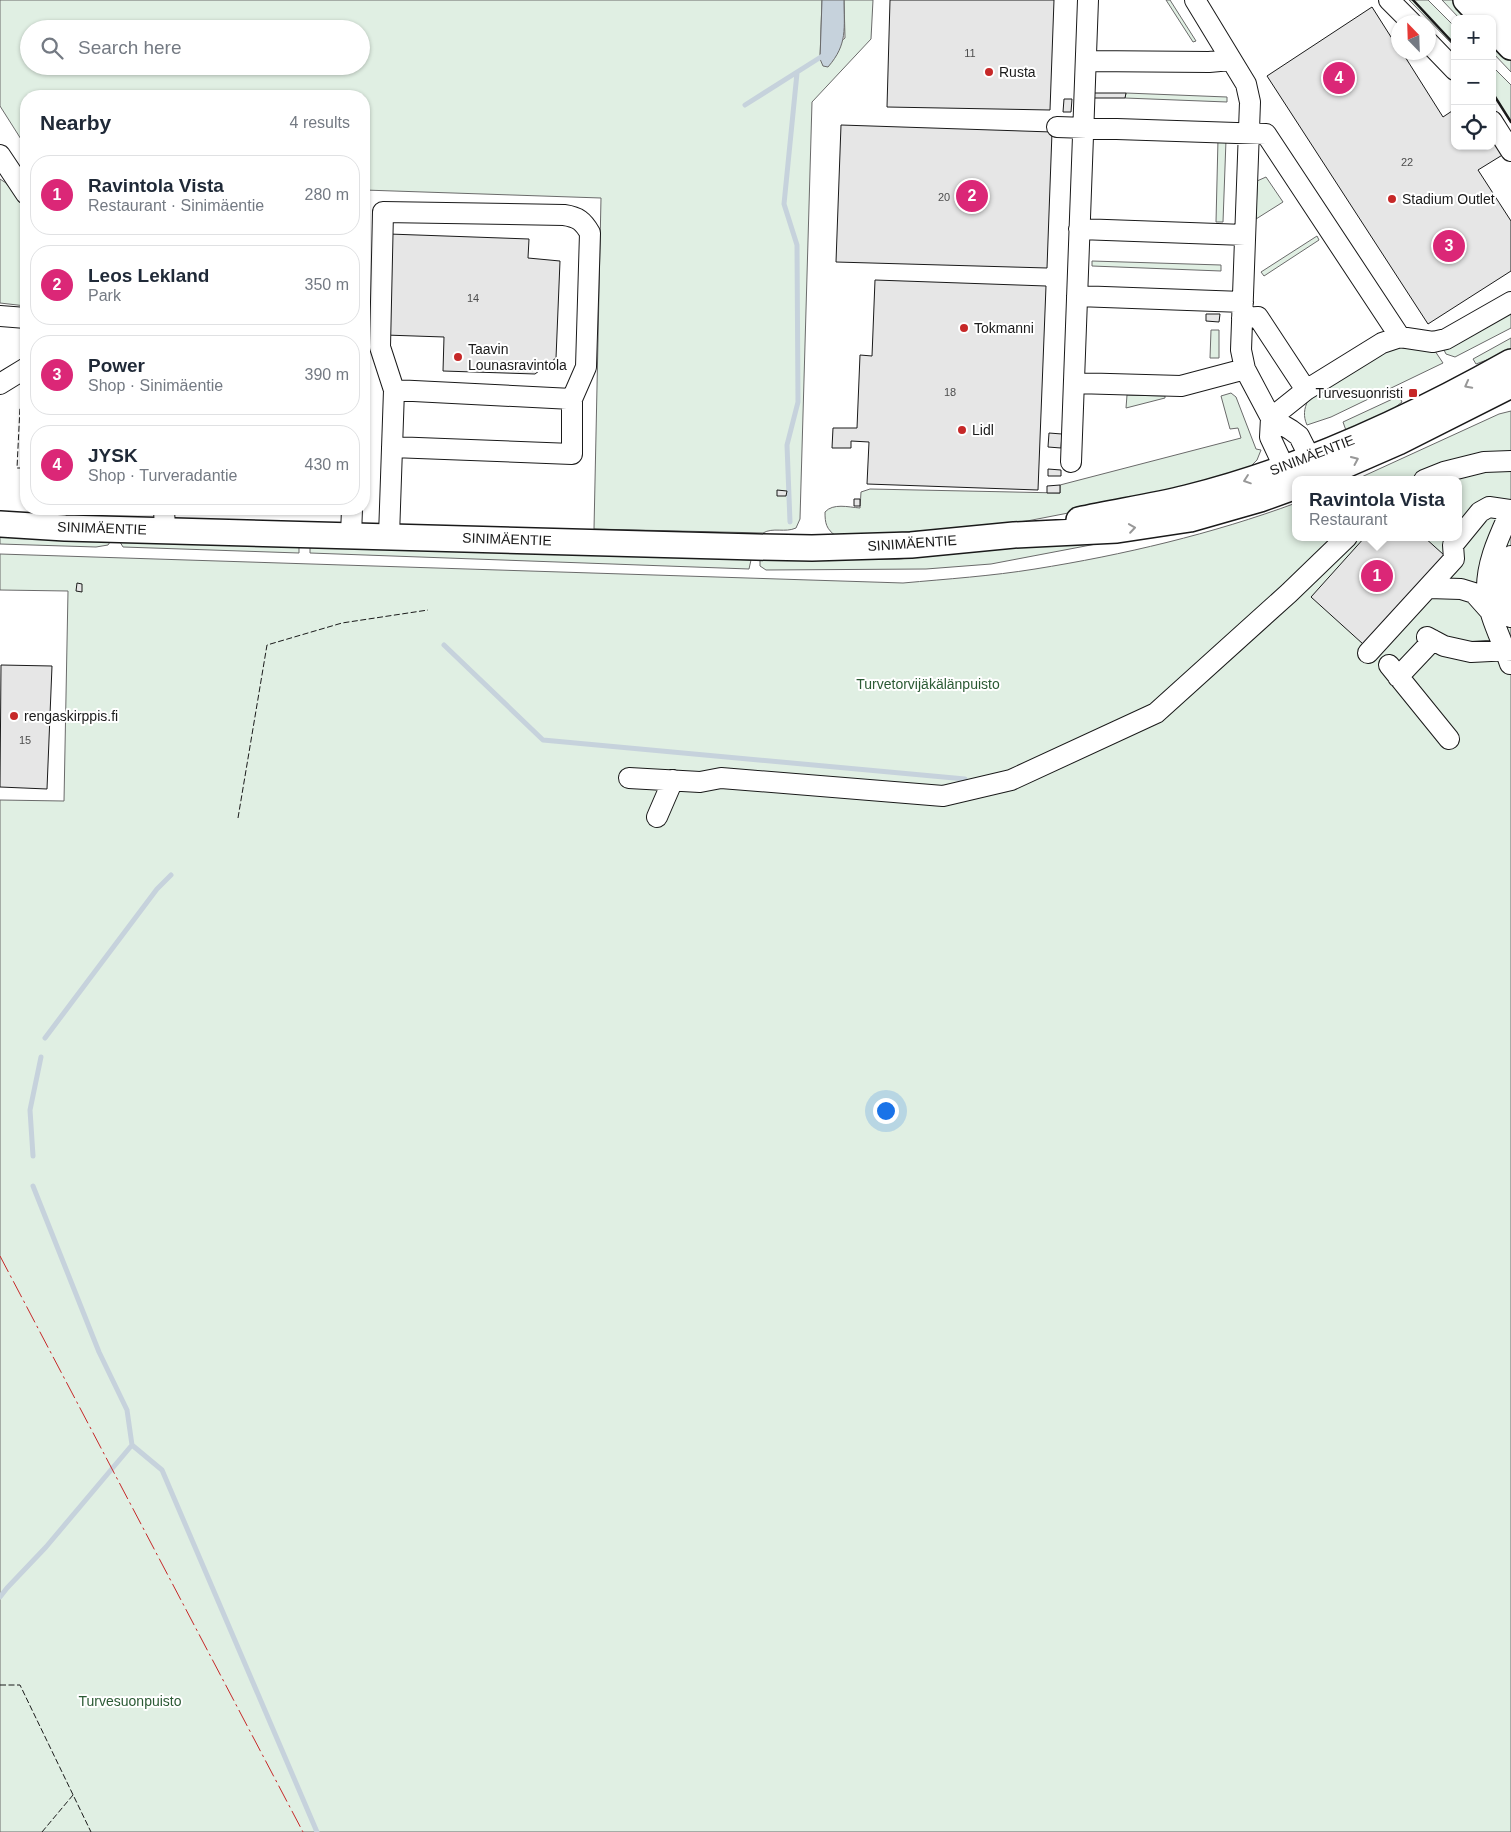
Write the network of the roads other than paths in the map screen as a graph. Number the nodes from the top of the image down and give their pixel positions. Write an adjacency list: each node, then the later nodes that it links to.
1 (1088, 0): 12 (street)
2 (1195, 0): 13 (street)
3 (1389, 0): 6 (street)
4 (1466, 0): 7 (main road)
5 (1495, 0): 8 (main road)
6 (1403, 15)
7 (1480, 15)
8 (1511, 17)
9 (1496, 32): 10 (main road)
10 (1511, 47)
11 (1436, 50): 14 (street)
12 (1086, 60): 13 (street); 17 (street)
13 (1231, 60): 18 (street)
14 (1451, 66)
15 (1057, 127): 17 (street)
16 (1496, 127): 19 (street)
17 (1083, 128): 18 (street); 22 (street)
18 (1249, 133): 23 (street); 29 (street)
19 (1511, 150)
20 (0, 155): 21 (street)
21 (20, 185)
22 (1079, 230): 23 (street); 24 (street)
23 (1245, 235): 26 (street)
24 (1077, 296): 26 (street); 33 (street)
25 (1511, 302): 29 (street)
26 (1242, 310): 31 (street); 37 (street)
27 (0, 316): 28 (street)
28 (20, 318)
29 (1400, 337): 37 (street)
30 (1511, 362): 43 (main road, SINIMÄENTIE, one-way to 43)
31 (1245, 369): 33 (street); 39 (street)
32 (20, 372): 34 (street)
33 (1074, 383): 42 (street)
34 (0, 384)
35 (1511, 385): 43 (main road, SINIMÄENTIE, one-way to 35)
36 (394, 390): 38 (street); 38 (street); 40 (street)
37 (1306, 390): 39 (street)
38 (572, 399): 40 (street)
39 (1272, 418): 43 (street); 43 (street)
40 (392, 447): 52 (street)
41 (1511, 461): 44 (street)
42 (1071, 462)
43 (1300, 475)
44 (1434, 476)
45 (1292, 480): 52 (main road, SINIMÄENTIE)
46 (1511, 510): 50 (street); 57 (street)
47 (352, 515): 51 (street)
48 (164, 520): 49 (main road, SINIMÄENTIE); 51 (main road, SINIMÄENTIE)
49 (0, 524)
50 (1462, 534)
51 (351, 535): 52 (main road, SINIMÄENTIE)
52 (390, 536)
53 (1343, 541): 62 (street)
54 (1456, 541): 56 (street)
55 (1511, 556): 57 (street)
56 (1429, 588): 57 (street); 58 (street)
57 (1501, 615): 59 (street)
58 (1368, 654)
59 (1509, 654): 60 (street)
60 (1449, 740)
61 (629, 778): 62 (street)
62 (672, 780): 63 (street)
63 (657, 817)

